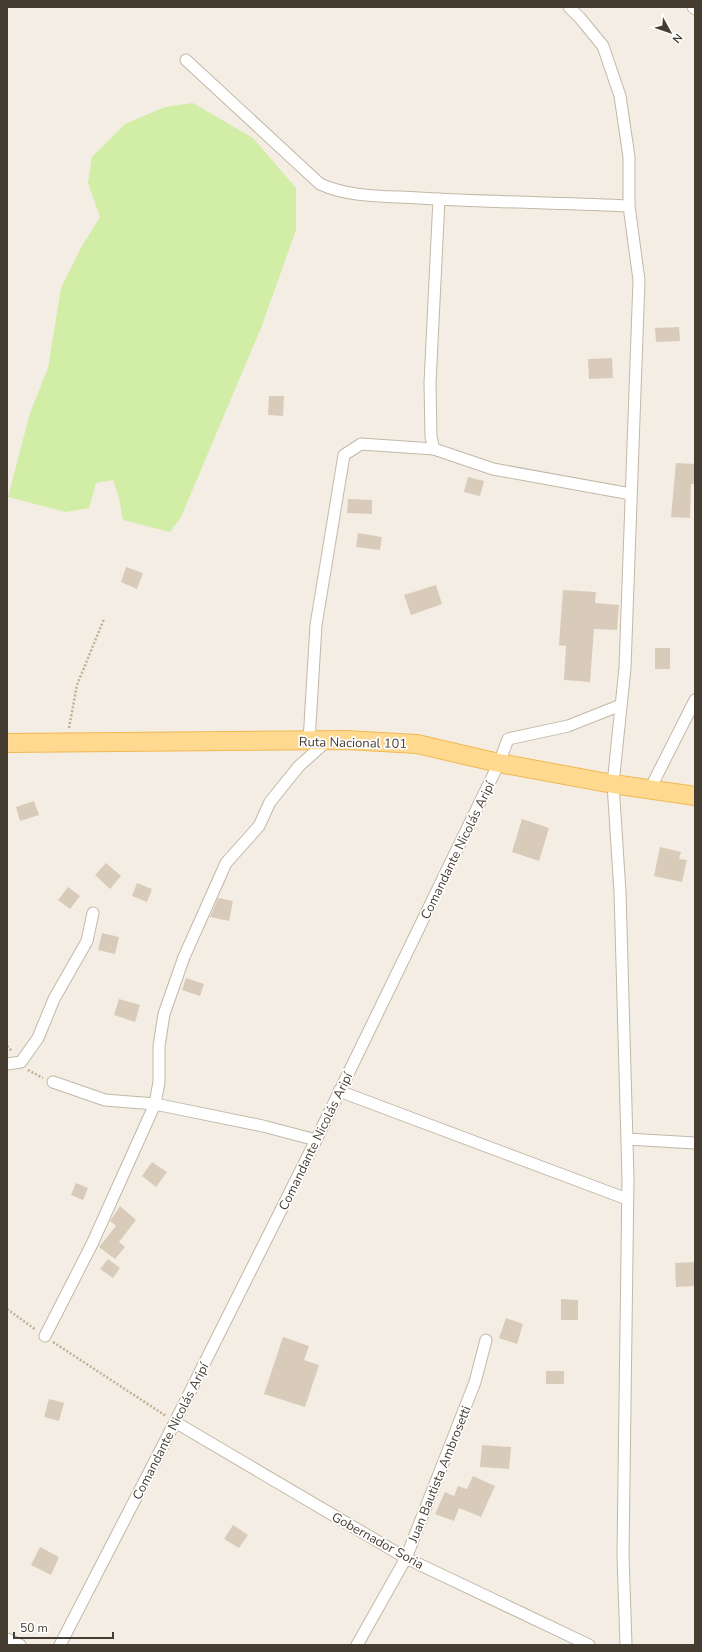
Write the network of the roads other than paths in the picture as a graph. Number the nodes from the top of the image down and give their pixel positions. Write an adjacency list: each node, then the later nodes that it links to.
1 (570, 7): 4 (street)
2 (186, 60): 3 (street)
3 (438, 199): 4 (street); 5 (street)
4 (629, 206): 6 (street)
5 (434, 450): 6 (street); 9 (street)
6 (631, 494): 8 (street)
7 (695, 700): 14 (street)
8 (621, 704): 12 (street, Comandante Nicolás Aripí); 13 (street)
9 (309, 741): 10 (main road, Ruta Nacional 101); 11 (main road, Ruta Nacional 101)
10 (327, 741): 12 (main road, Ruta Nacional 101); 20 (street)
11 (7, 743)
12 (499, 763): 13 (main road, Ruta Nacional 101); 19 (street, Comandante Nicolás Aripí)
13 (613, 784): 14 (main road, Ruta Nacional 101); 21 (street)
14 (650, 789): 15 (main road, Ruta Nacional 101)
15 (695, 796)
16 (93, 913): 17 (street)
17 (7, 1064)
18 (53, 1082): 20 (street)
19 (340, 1091): 22 (street, Comandante Nicolás Aripí); 24 (street)
20 (155, 1104): 22 (street); 25 (street)
21 (627, 1139): 23 (street); 24 (street)
22 (316, 1140): 27 (street, Comandante Nicolás Aripí)
23 (695, 1143)
24 (627, 1199): 34 (street)
25 (45, 1336)
26 (486, 1340): 28 (street, Juan Bautista Ambrosetti)
27 (175, 1422): 28 (street, Gobernador Soria); 31 (street, Comandante Nicolás Aripí)
28 (406, 1558): 32 (street, Juan Bautista Ambrosetti); 33 (street, Gobernador Soria)
29 (7, 1639): 30 (street)
30 (20, 1645)
31 (60, 1645)
32 (357, 1645)
33 (589, 1645)
34 (626, 1645)

